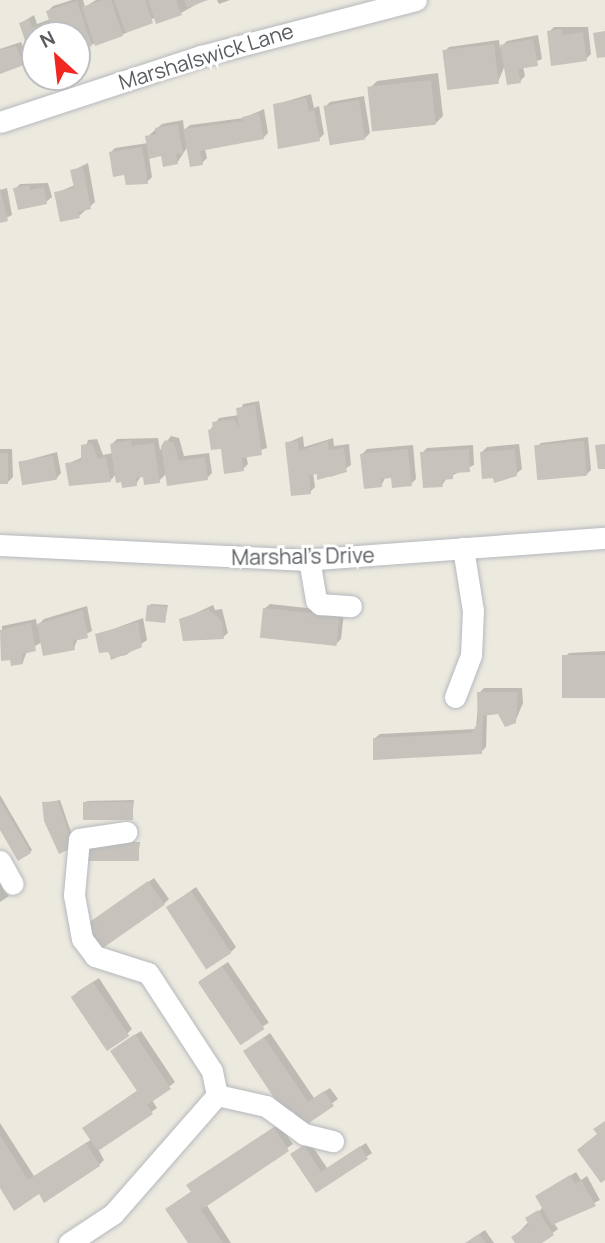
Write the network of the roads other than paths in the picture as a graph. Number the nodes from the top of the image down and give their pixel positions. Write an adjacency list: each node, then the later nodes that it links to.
1 (416, 0): 2 (street, Marshalswick Lane)
2 (368, 5): 3 (street, Marshalswick Lane)
3 (0, 122)
4 (605, 538): 6 (street, Marshal's Drive)
5 (0, 545): 7 (street, Marshal's Drive)
6 (464, 548): 7 (street, Marshal's Drive); 9 (street)
7 (309, 559): 8 (street)
8 (351, 607)
9 (455, 697)
10 (126, 832): 13 (street)
11 (0, 861): 12 (street)
12 (13, 884)
13 (217, 1095): 14 (street); 15 (street)
14 (333, 1141)
15 (69, 1243)

